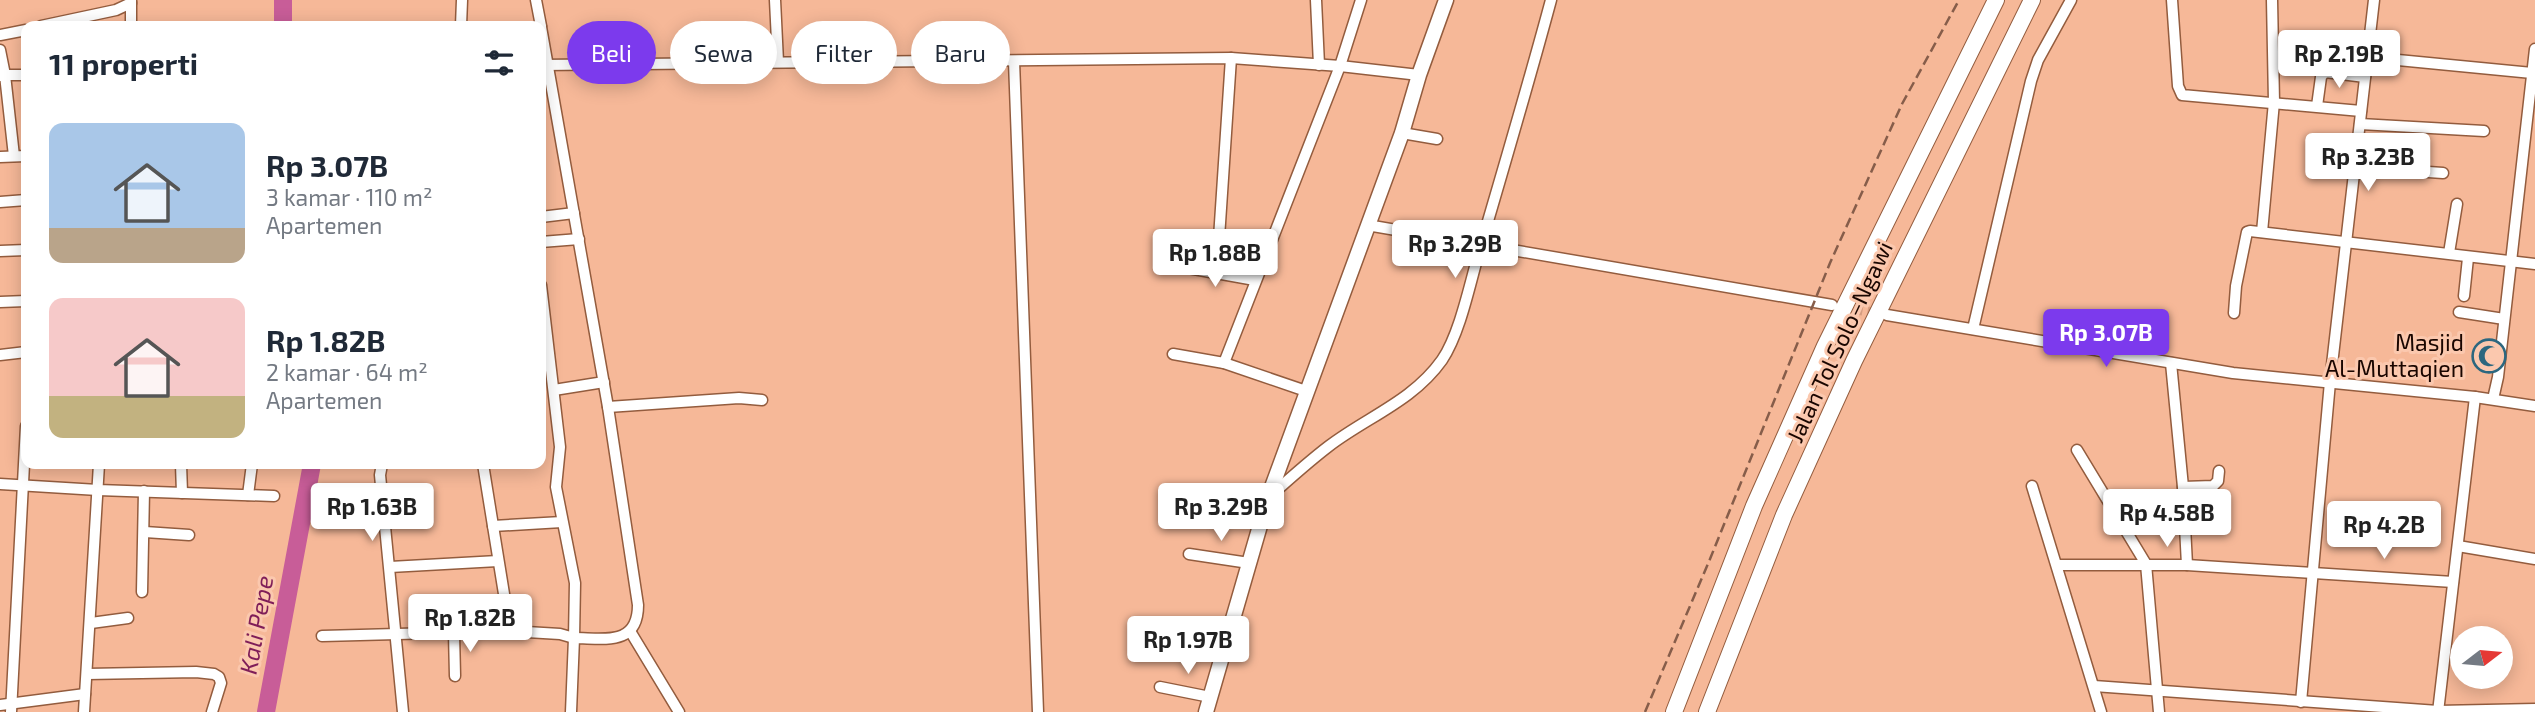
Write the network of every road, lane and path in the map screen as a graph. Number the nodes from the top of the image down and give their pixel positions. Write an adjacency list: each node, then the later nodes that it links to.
1 (462, 0): 17 (street)
2 (536, 0): 18 (street)
3 (775, 0): 26 (street)
4 (1316, 0): 28 (street)
5 (1361, 0): 29 (street)
6 (1446, 0): 33 (main road)
7 (1551, 0): 58 (street)
8 (1996, 0): 151 (highway, Jalan Tol Solo–Ngawi)
9 (2032, 0): 152 (highway, Jalan Tol Solo–Ngawi)
10 (2071, 0): 75 (street)
11 (2172, 0): 36 (street)
12 (2272, 0): 36 (street)
13 (2374, 0): 23 (street)
14 (131, 2): 15 (street); 16 (street)
15 (63, 21)
16 (131, 21)
17 (461, 21)
18 (540, 21)
19 (21, 31): 20 (street)
20 (0, 35)
21 (2535, 49): 30 (street)
22 (0, 50): 34 (street)
23 (2367, 57): 30 (street); 35 (street)
24 (1231, 58): 25 (street); 28 (street); 65 (street)
25 (1014, 61): 26 (street); 149 (street)
26 (778, 62): 27 (street)
27 (546, 65)
28 (1319, 65): 29 (street)
29 (1340, 66): 33 (street); 65 (street)
30 (2532, 73): 63 (street)
31 (21, 75): 34 (street)
32 (546, 75): 51 (street)
33 (1419, 75): 41 (main road)
34 (2, 76): 43 (street)
35 (2365, 78): 37 (street); 38 (street)
36 (2274, 102): 37 (street); 54 (street)
37 (2317, 106): 38 (street)
38 (2361, 111): 39 (street)
39 (2360, 124): 40 (street); 46 (street)
40 (2484, 131)
41 (1402, 133): 42 (street); 53 (main road)
42 (1437, 139)
43 (14, 156): 44 (street); 45 (street)
44 (21, 156)
45 (0, 157)
46 (2355, 167): 47 (street); 56 (street)
47 (2442, 173)
48 (21, 200): 49 (street)
49 (0, 202)
50 (2457, 204): 61 (street)
51 (574, 213): 52 (street); 55 (street)
52 (546, 216)
53 (1367, 225): 58 (street); 84 (main road)
54 (2262, 232): 56 (street); 71 (street)
55 (579, 239): 57 (street); 82 (street)
56 (2347, 240): 61 (street); 81 (street)
57 (546, 242)
58 (1481, 243): 69 (street); 107 (street)
59 (21, 250): 60 (street)
60 (0, 251)
61 (2449, 253): 62 (street)
62 (2468, 258): 63 (street); 66 (street)
63 (2511, 261): 64 (street); 73 (street)
64 (2535, 264)
65 (1255, 280): 79 (street)
66 (2464, 296)
67 (21, 301): 68 (street)
68 (0, 302)
69 (1832, 304)
70 (2459, 312): 73 (street)
71 (2234, 313)
72 (1887, 315): 75 (street)
73 (2504, 319): 86 (street)
74 (546, 325): 83 (street)
75 (1973, 329): 80 (street)
76 (21, 353): 78 (street)
77 (1173, 354): 79 (street)
78 (0, 355)
79 (1224, 363): 84 (street)
80 (2171, 363): 81 (street); 101 (street)
81 (2330, 382): 85 (street); 121 (street)
82 (604, 383): 83 (street); 89 (street)
83 (554, 390): 108 (street)
84 (1306, 391): 107 (main road)
85 (2475, 397): 86 (street); 112 (street)
86 (2493, 399): 88 (street)
87 (762, 400): 89 (street)
88 (2535, 406)
89 (608, 407): 127 (street)
90 (2077, 450): 117 (street)
91 (23, 469): 99 (street)
92 (99, 469): 102 (street)
93 (181, 469): 104 (street)
94 (252, 469): 105 (street)
95 (381, 469): 120 (street)
96 (485, 469): 109 (street)
97 (2219, 471): 101 (street)
98 (0, 484): 99 (street)
99 (22, 485): 102 (street); 140 (street)
100 (2032, 486): 118 (street)
101 (2183, 487): 119 (street)
102 (98, 490): 103 (street); 125 (street)
103 (144, 491): 104 (street); 110 (street)
104 (182, 493): 105 (street)
105 (248, 495): 106 (street)
106 (274, 496)
107 (1268, 498): 116 (main road)
108 (562, 522): 109 (street); 131 (street)
109 (493, 526): 115 (street)
110 (145, 532): 111 (street); 123 (street)
111 (189, 535)
112 (2458, 546): 114 (street); 122 (street)
113 (1189, 554): 116 (street)
114 (2535, 559)
115 (498, 561): 120 (street); 126 (street)
116 (1249, 563): 138 (main road)
117 (2146, 564): 118 (street); 119 (street); 136 (street)
118 (2057, 565): 134 (street)
119 (2187, 565): 121 (street)
120 (390, 567): 128 (street)
121 (2313, 572): 122 (street); 139 (street)
122 (2453, 582): 155 (street)
123 (142, 592)
124 (128, 618): 125 (street)
125 (90, 623): 132 (street)
126 (510, 631): 129 (street); 131 (street)
127 (630, 631): 131 (street); 148 (street)
128 (396, 633): 129 (street); 130 (street); 146 (street)
129 (454, 633): 133 (street)
130 (322, 636)
131 (574, 638): 147 (street)
132 (87, 674): 137 (street); 145 (street)
133 (455, 676)
134 (2094, 686): 136 (street); 153 (street)
135 (1160, 687): 138 (street)
136 (2158, 690): 139 (street); 154 (street)
137 (85, 694): 140 (street); 144 (street)
138 (1210, 696): 150 (main road)
139 (2301, 702): 141 (street)
140 (8, 707)
141 (2364, 709): 155 (street)
142 (2535, 709): 143 (street)
143 (2522, 711): 155 (street)
144 (84, 712)
145 (212, 712)
146 (403, 712)
147 (571, 712)
148 (679, 712)
149 (1038, 712)
150 (1206, 712)
151 (1674, 712)
152 (1707, 712)
153 (2101, 712)
154 (2159, 712)
155 (2438, 712)

